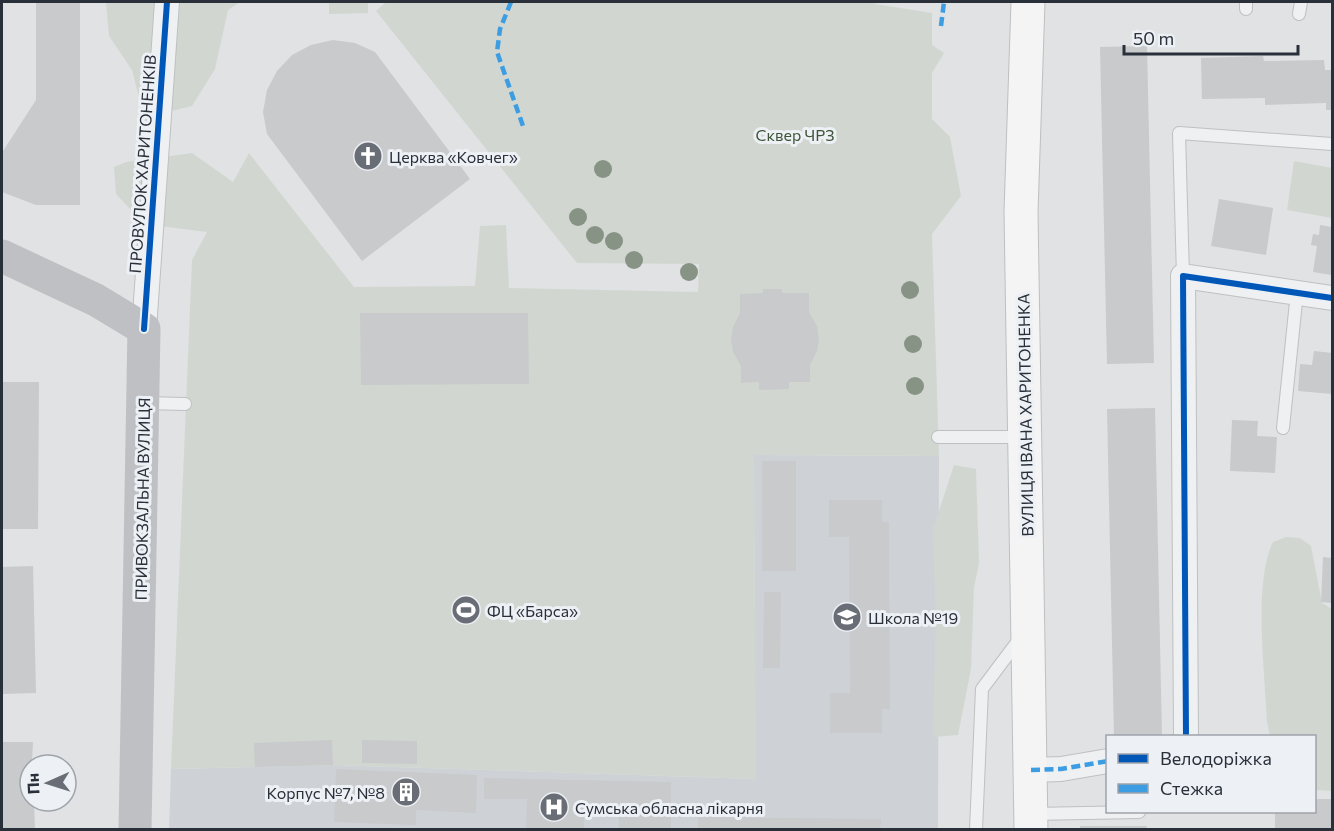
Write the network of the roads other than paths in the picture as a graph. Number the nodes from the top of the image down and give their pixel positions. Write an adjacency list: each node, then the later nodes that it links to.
1 (167, 2): 8 (street, ПРОВУЛОК ХАРИТОНЕНКІВ)
2 (1028, 2): 13 (main road, ВУЛИЦЯ ІВАНА ХАРИТОНЕНКА)
3 (1332, 144): 5 (lane)
4 (2, 256): 8 (main road)
5 (1183, 276): 6 (street); 15 (street)
6 (1297, 292): 7 (street); 11 (lane)
7 (1332, 298)
8 (144, 329): 9 (main road, ПРИВОКЗАЛЬНА ВУЛИЦЯ)
9 (143, 403): 10 (lane); 20 (main road, ПРИВОКЗАЛЬНА ВУЛИЦЯ)
10 (185, 404)
11 (1283, 428)
12 (938, 437): 13 (lane)
13 (1025, 437): 14 (main road, ВУЛИЦЯ ІВАНА ХАРИТОНЕНКА)
14 (1029, 626): 17 (main road, ВУЛИЦЯ ІВАНА ХАРИТОНЕНКА); 21 (lane)
15 (1186, 735)
16 (1106, 761): 17 (street)
17 (1031, 770): 19 (main road, ВУЛИЦЯ ІВАНА ХАРИТОНЕНКА)
18 (1128, 813): 19 (lane)
19 (1031, 822)
20 (135, 830)
21 (976, 830)

